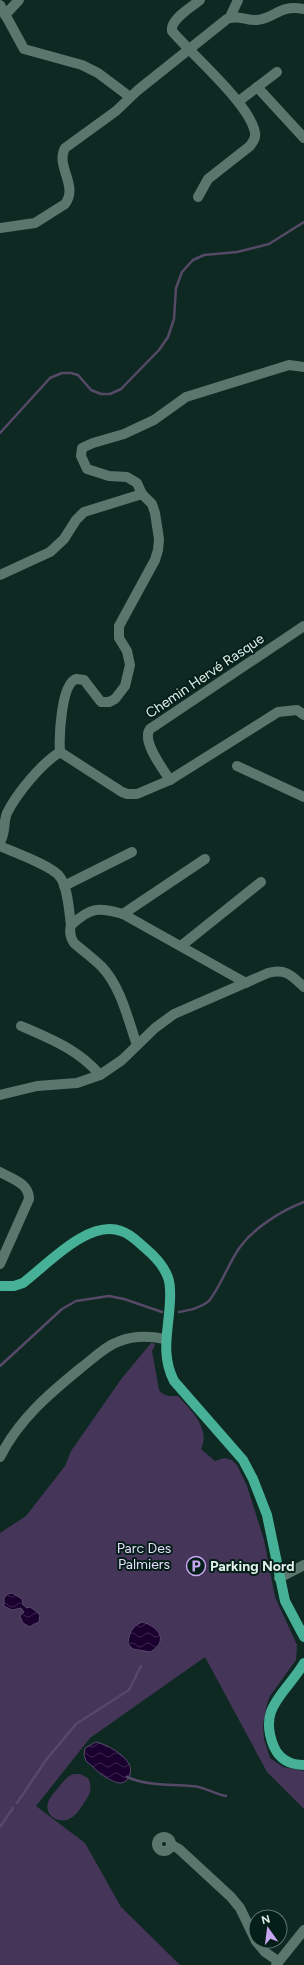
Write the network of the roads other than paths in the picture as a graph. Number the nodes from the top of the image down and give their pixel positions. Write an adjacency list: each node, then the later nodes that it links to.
1 (19, 0): 8 (street)
2 (200, 0): 10 (street)
3 (238, 0): 9 (street)
4 (282, 0): 7 (street)
5 (0, 5): 8 (street)
6 (304, 9): 7 (street)
7 (276, 12): 9 (street)
8 (5, 15): 13 (street)
9 (230, 17): 10 (street)
10 (188, 50): 13 (street); 14 (street)
11 (277, 72): 12 (street)
12 (257, 87): 14 (street); 15 (street)
13 (130, 97): 17 (street)
14 (239, 102): 16 (street)
15 (304, 138)
16 (198, 197)
17 (2, 226)
18 (304, 367): 19 (street)
19 (142, 494): 20 (street); 23 (street)
20 (0, 575)
21 (304, 626): 25 (street, Chemin Hervé Rasque)
22 (304, 715): 25 (street)
23 (60, 752): 25 (street); 27 (street)
24 (237, 766): 26 (street)
25 (170, 780)
26 (304, 797)
27 (0, 842)
28 (0, 846): 32 (street)
29 (132, 852): 32 (street)
30 (205, 858): 33 (street)
31 (261, 882): 35 (street)
32 (64, 886): 34 (street)
33 (123, 914): 34 (street); 35 (street)
34 (71, 925): 39 (street)
35 (181, 946): 36 (street)
36 (246, 983): 37 (street); 39 (street)
37 (304, 987)
38 (21, 1026): 40 (street)
39 (137, 1045): 40 (street)
40 (100, 1075): 41 (street)
41 (0, 1095)
42 (0, 1172): 43 (street)
43 (0, 1264)
44 (0, 1286): 45 (main road)
45 (165, 1339): 46 (street); 48 (main road)
46 (0, 1457)
47 (304, 1565): 48 (street)
48 (280, 1578): 49 (main road)
49 (304, 1637)
50 (304, 1663): 51 (main road)
51 (304, 1765)
52 (172, 1845): 53 (street)
53 (248, 1924)
54 (304, 1930): 56 (street)
55 (263, 1949): 56 (street)
56 (277, 1963)

